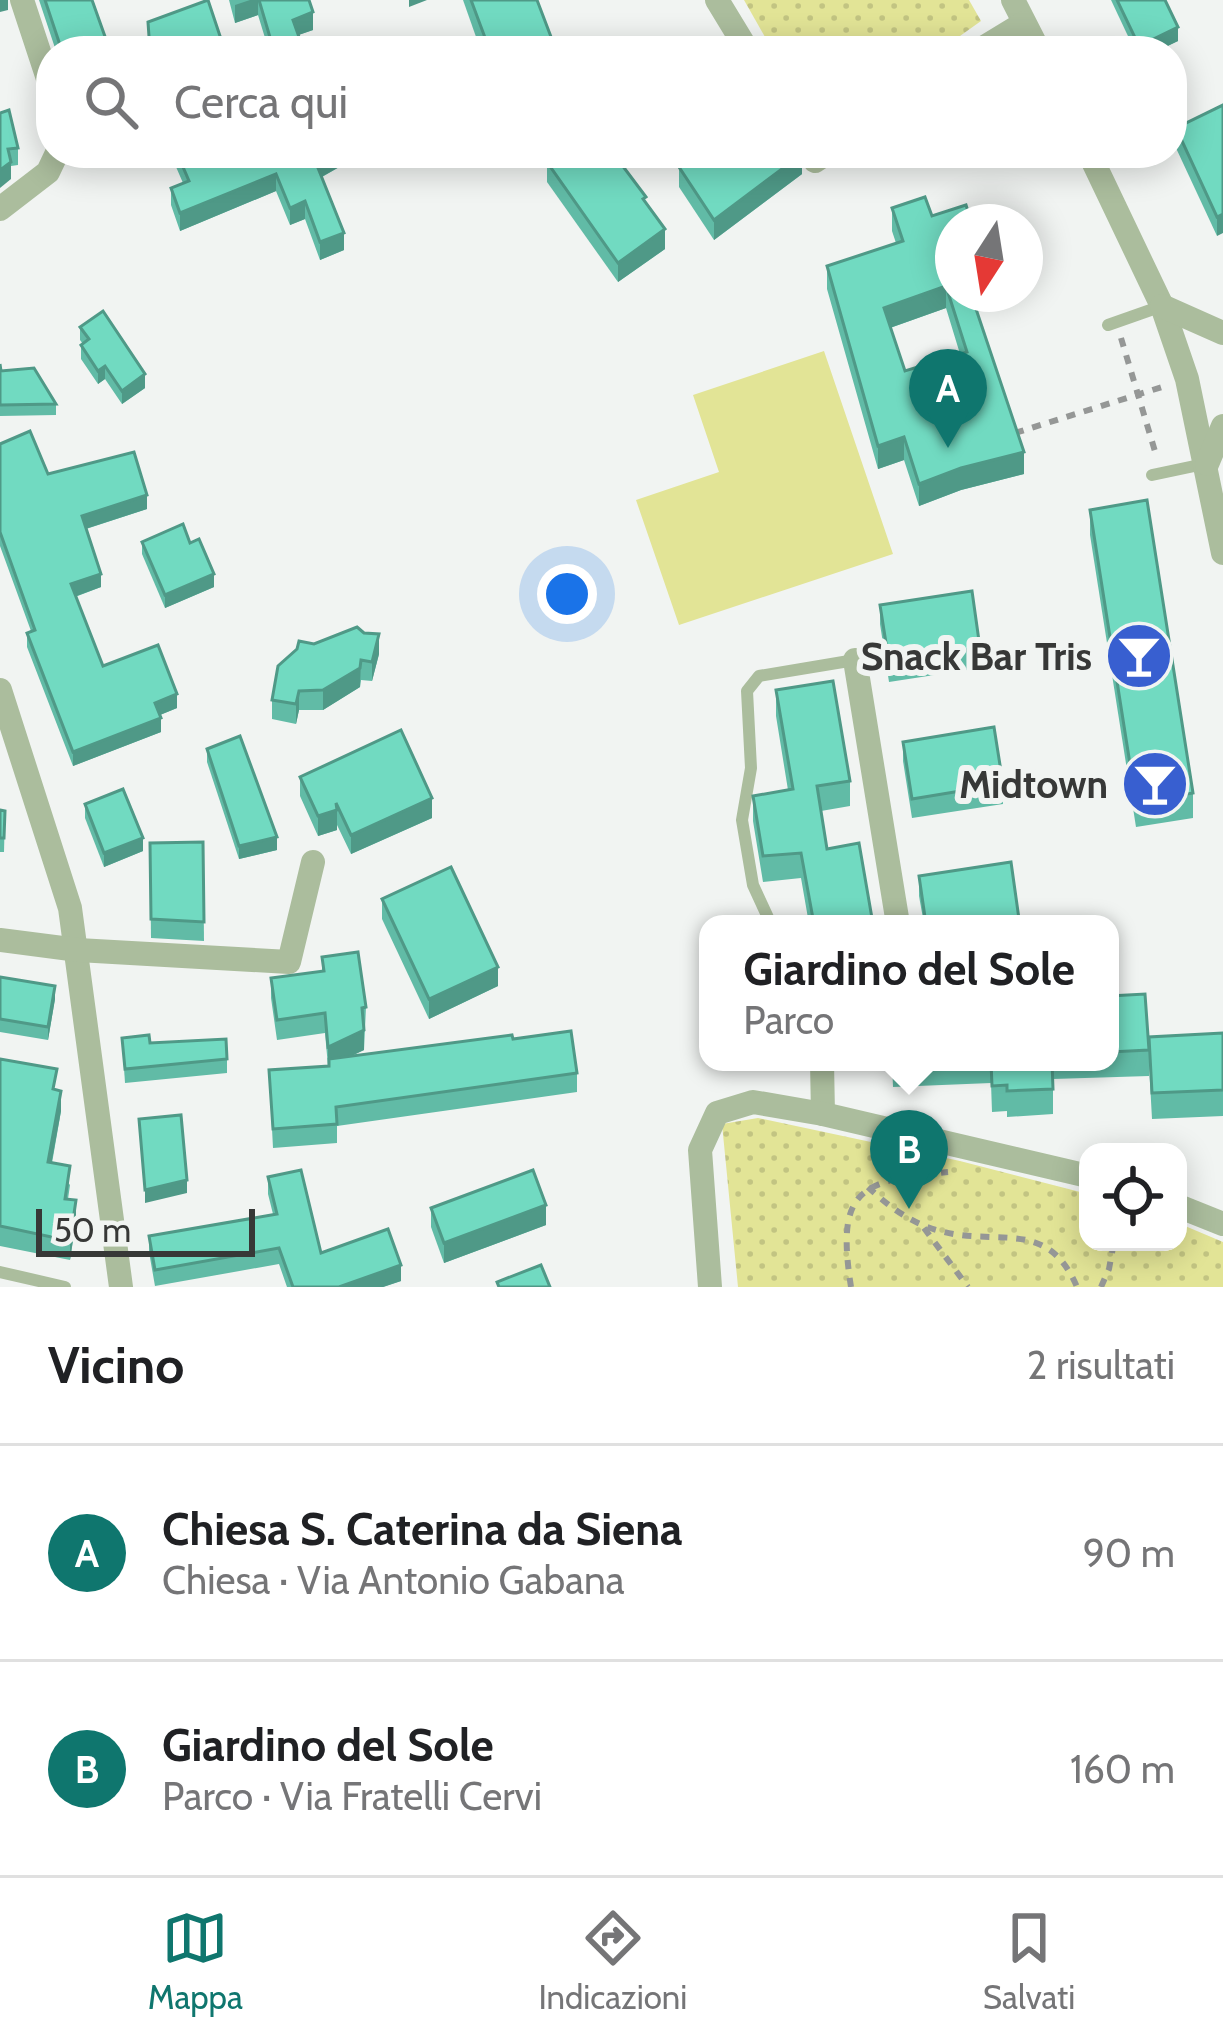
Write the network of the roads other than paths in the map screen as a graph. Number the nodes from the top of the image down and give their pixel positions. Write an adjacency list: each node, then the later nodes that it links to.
1 (717, 0): 4 (street)
2 (24, 5): 6 (street)
3 (1019, 11): 5 (street)
4 (739, 36)
5 (993, 36)
6 (36, 42)
7 (49, 168): 9 (street)
8 (1096, 168): 10 (street)
9 (0, 209)
10 (1162, 306): 11 (lane); 12 (street); 14 (street)
11 (1112, 324)
12 (1223, 333)
13 (1223, 426): 14 (street)
14 (1207, 464): 15 (lane); 16 (street)
15 (1157, 474)
16 (1223, 553)
17 (855, 660): 21 (lane); 22 (street)
18 (0, 690): 19 (street)
19 (11, 755): 24 (street)
20 (313, 862): 24 (street)
21 (767, 915)
22 (897, 915)
23 (0, 940): 24 (street)
24 (78, 950): 32 (street)
25 (823, 1071): 26 (street)
26 (823, 1114): 27 (street); 33 (street)
27 (1079, 1174)
28 (1187, 1210): 29 (street)
29 (1223, 1224)
30 (0, 1272): 31 (lane)
31 (65, 1287)
32 (122, 1287)
33 (710, 1287)

